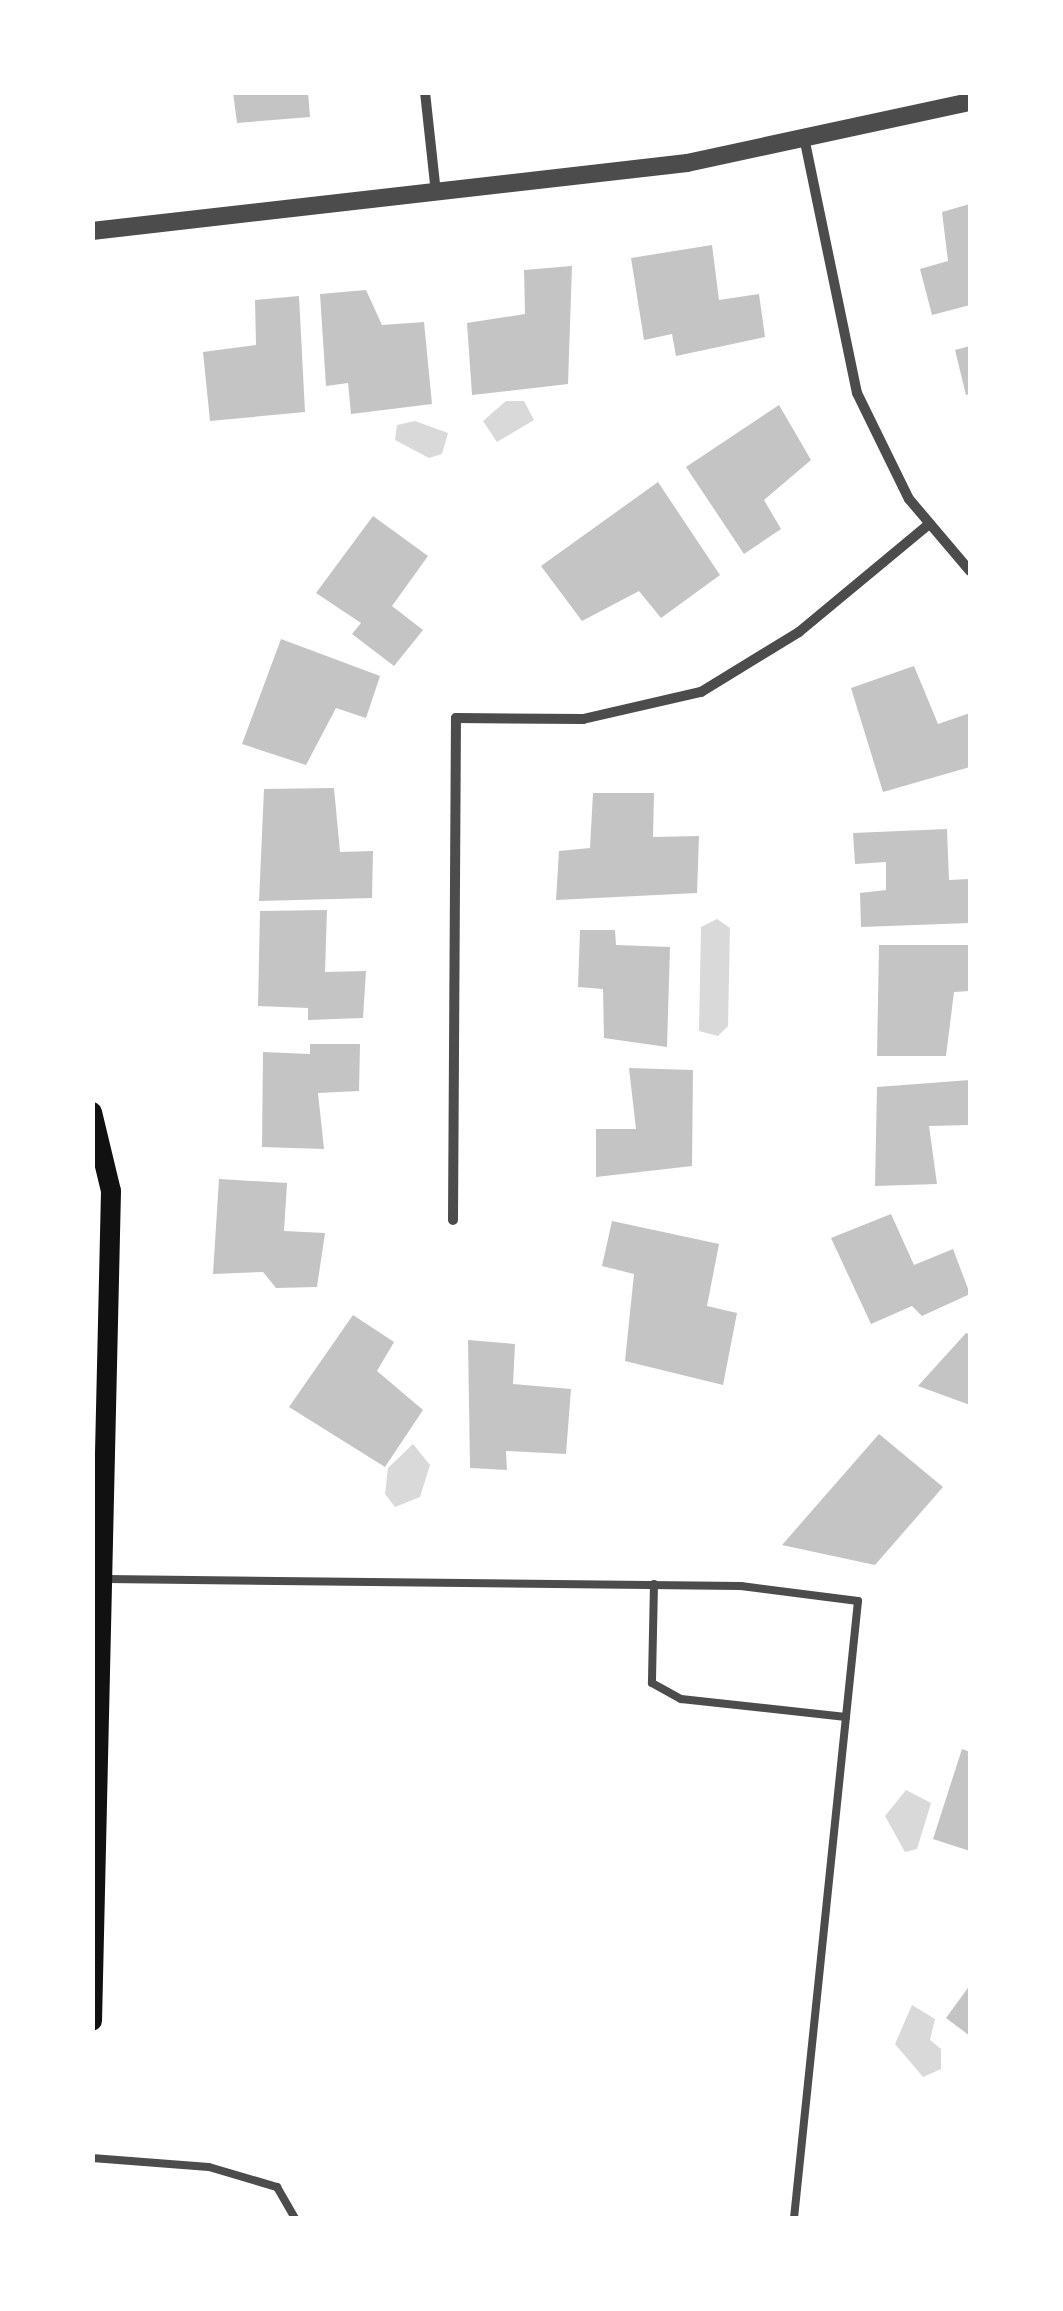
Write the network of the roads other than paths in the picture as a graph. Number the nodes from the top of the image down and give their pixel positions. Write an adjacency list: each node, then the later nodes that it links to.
1 (424, 92): 4 (street)
2 (970, 102): 3 (street)
3 (804, 142): 4 (street); 6 (street)
4 (436, 196): 5 (street)
5 (92, 231)
6 (929, 524): 7 (street); 9 (street)
7 (970, 571)
8 (92, 1112): 10 (main road)
9 (453, 1220)
10 (106, 1579): 11 (lane); 13 (main road)
11 (654, 1584): 12 (lane); 12 (lane)
12 (846, 1717): 16 (lane)
13 (92, 2021)
14 (92, 2158): 15 (lane)
15 (294, 2218)
16 (794, 2218)

